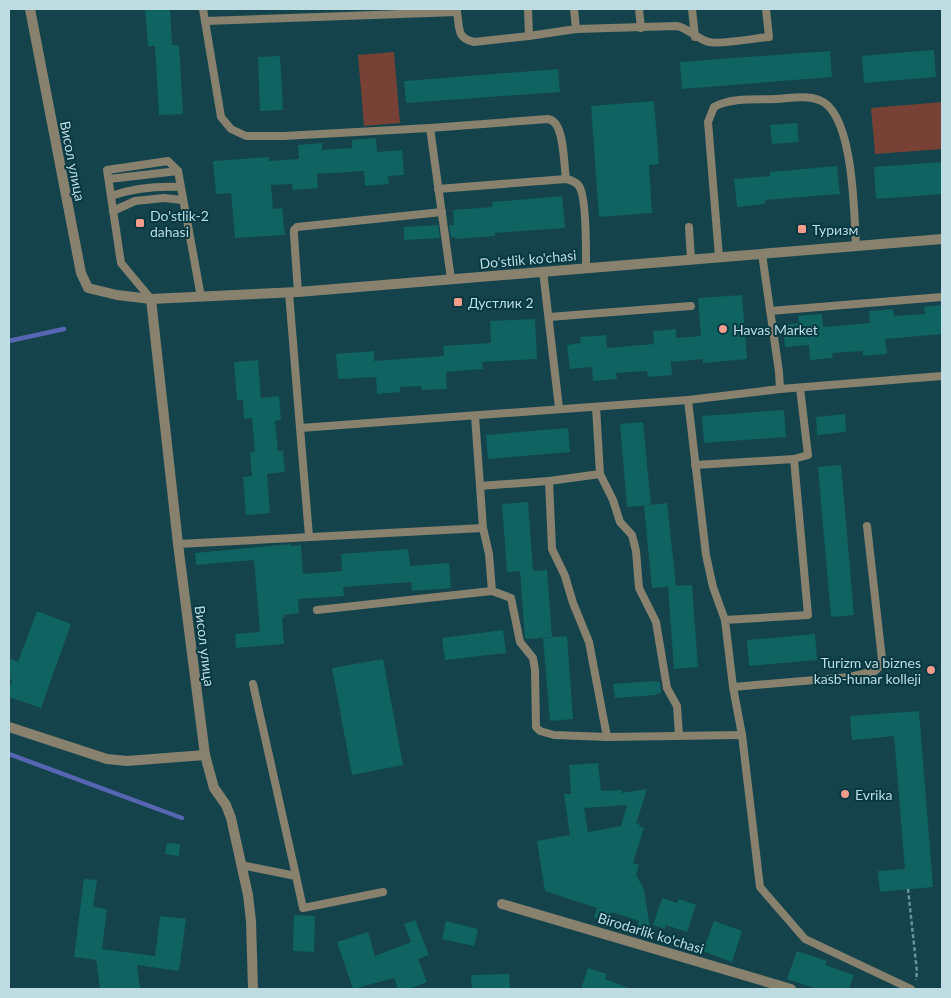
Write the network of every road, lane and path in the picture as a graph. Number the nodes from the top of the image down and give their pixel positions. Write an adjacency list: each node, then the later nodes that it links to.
1 (30, 9): 34 (street, Висол улица)
2 (203, 9): 9 (lane)
3 (528, 9): 12 (lane)
4 (574, 9): 11 (lane)
5 (639, 9): 10 (lane)
6 (692, 9): 13 (lane)
7 (766, 9): 13 (lane)
8 (457, 10): 9 (lane); 12 (lane)
9 (205, 21): 14 (lane)
10 (640, 28): 11 (lane); 13 (lane)
11 (576, 29): 12 (lane)
12 (529, 36)
13 (696, 37)
14 (430, 128): 17 (lane); 19 (lane)
15 (178, 171): 16 (lane); 16 (lane); 18 (lane)
16 (109, 179): 20 (lane)
17 (566, 179): 19 (lane); 30 (lane)
18 (180, 187): 20 (lane); 21 (lane)
19 (438, 190): 23 (lane)
20 (111, 196): 22 (lane)
21 (182, 200): 22 (lane); 35 (lane)
22 (113, 211): 37 (lane)
23 (442, 212): 32 (lane); 33 (lane)
24 (689, 227): 29 (lane)
25 (942, 239): 26 (street, Do'stlik ko'chasi)
26 (856, 246): 27 (street, Do'stlik ko'chasi); 28 (lane)
27 (762, 254): 28 (street, Do'stlik ko'chasi); 39 (lane)
28 (719, 257): 29 (street, Do'stlik ko'chasi)
29 (691, 259): 30 (street, Do'stlik ko'chasi)
30 (586, 268): 31 (street, Do'stlik ko'chasi)
31 (543, 271): 32 (street, Do'stlik ko'chasi); 40 (lane)
32 (451, 279): 33 (street, Do'stlik ko'chasi)
33 (293, 293): 35 (street, Do'stlik ko'chasi); 48 (lane)
34 (117, 295): 37 (street, Do'stlik ko'chasi)
35 (201, 297): 37 (street, Do'stlik ko'chasi)
36 (942, 297): 39 (lane)
37 (151, 299): 57 (street, Висол улица)
38 (691, 306): 40 (lane)
39 (770, 311): 43 (lane)
40 (549, 317): 46 (lane)
41 (942, 376): 42 (lane)
42 (800, 388): 43 (lane); 49 (lane)
43 (780, 389): 44 (lane)
44 (688, 400): 45 (lane); 50 (lane)
45 (596, 407): 46 (lane); 51 (lane)
46 (559, 408): 47 (lane)
47 (475, 416): 48 (lane); 53 (lane)
48 (300, 428): 56 (lane)
49 (794, 459): 50 (lane); 60 (lane)
50 (695, 465): 60 (lane)
51 (600, 474): 52 (lane); 65 (lane)
52 (549, 481): 53 (lane); 66 (lane)
53 (480, 486): 55 (lane)
54 (867, 526): 62 (lane)
55 (483, 528): 56 (lane); 58 (lane)
56 (309, 536): 57 (lane)
57 (178, 544): 67 (street, Висол улица)
58 (492, 591): 59 (lane); 66 (lane)
59 (317, 610)
60 (725, 620): 62 (lane)
61 (253, 684): 69 (lane)
62 (733, 687): 64 (lane)
63 (9, 727): 67 (street)
64 (742, 735): 65 (lane); 76 (lane)
65 (679, 736): 66 (lane)
66 (607, 737)
67 (205, 755): 68 (street, Висол улица)
68 (240, 865): 69 (lane); 74 (street, Висол улица)
69 (296, 876): 71 (lane)
70 (908, 890): 73 (path)
71 (382, 892)
72 (502, 904): 75 (street, Birodarlik ko'chasi)
73 (916, 981)
74 (253, 989)
75 (791, 989)
76 (911, 989)

